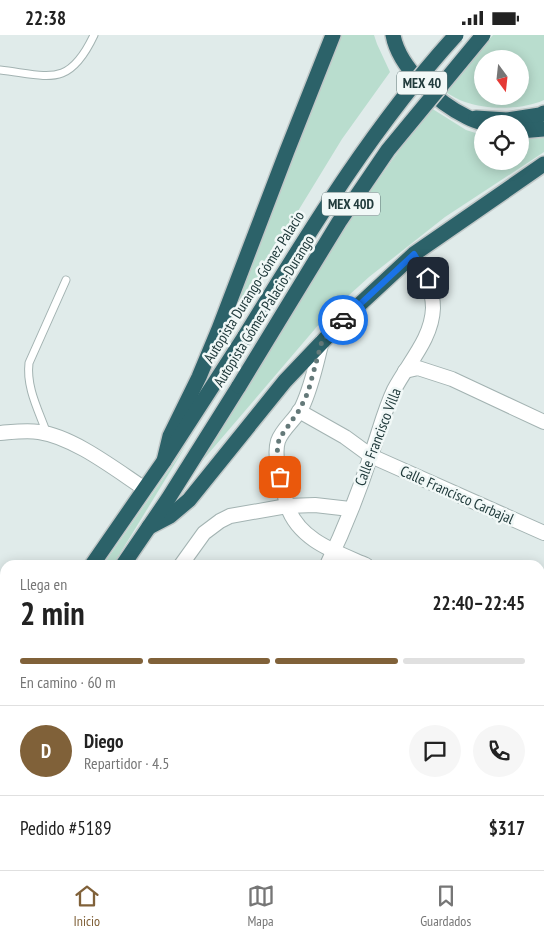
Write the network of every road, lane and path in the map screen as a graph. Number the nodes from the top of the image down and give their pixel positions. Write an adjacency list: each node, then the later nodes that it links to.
1 (94, 35): 6 (lane)
2 (333, 35): 22 (highway)
3 (393, 35): 8 (highway, MEX 40)
4 (456, 35): 22 (highway, Autopista Durango-Gómez Palacio / MEX 40D, bridge)
5 (482, 35): 26 (highway, Autopista Gómez Palacio-Durango / MEX 40D, bridge)
6 (0, 70)
7 (544, 113): 8 (highway, MEX 40)
8 (467, 117): 9 (highway, MEX 40)
9 (474, 120)
10 (544, 129): 11 (highway)
11 (529, 130)
12 (544, 164): 13 (highway)
13 (414, 254): 15 (highway); 16 (street, Calle Francisco Villa)
14 (66, 280): 20 (lane)
15 (322, 341): 17 (street); 26 (highway)
16 (405, 371): 18 (street); 21 (street, Calle Francisco Villa)
17 (300, 411): 21 (street, Calle Francisco Carbajal); 24 (street)
18 (544, 421)
19 (0, 433): 20 (street)
20 (48, 434): 23 (street)
21 (371, 456): 25 (street, Calle Francisco Villa); 27 (street, Calle Francisco Carbajal)
22 (164, 461): 23 (highway, Autopista Durango-Gómez Palacio / MEX 40D)
23 (145, 489): 29 (highway, Autopista Durango-Gómez Palacio / MEX 40D)
24 (288, 506): 25 (street); 28 (street); 31 (street)
25 (350, 509): 28 (street, Calle Francisco Villa)
26 (149, 527): 30 (highway, Autopista Gómez Palacio-Durango / MEX 40D)
27 (544, 533)
28 (333, 551): 32 (street, Calle Francisco Villa); 33 (street)
29 (95, 560)
30 (126, 560)
31 (185, 560)
32 (328, 560)
33 (354, 560)

